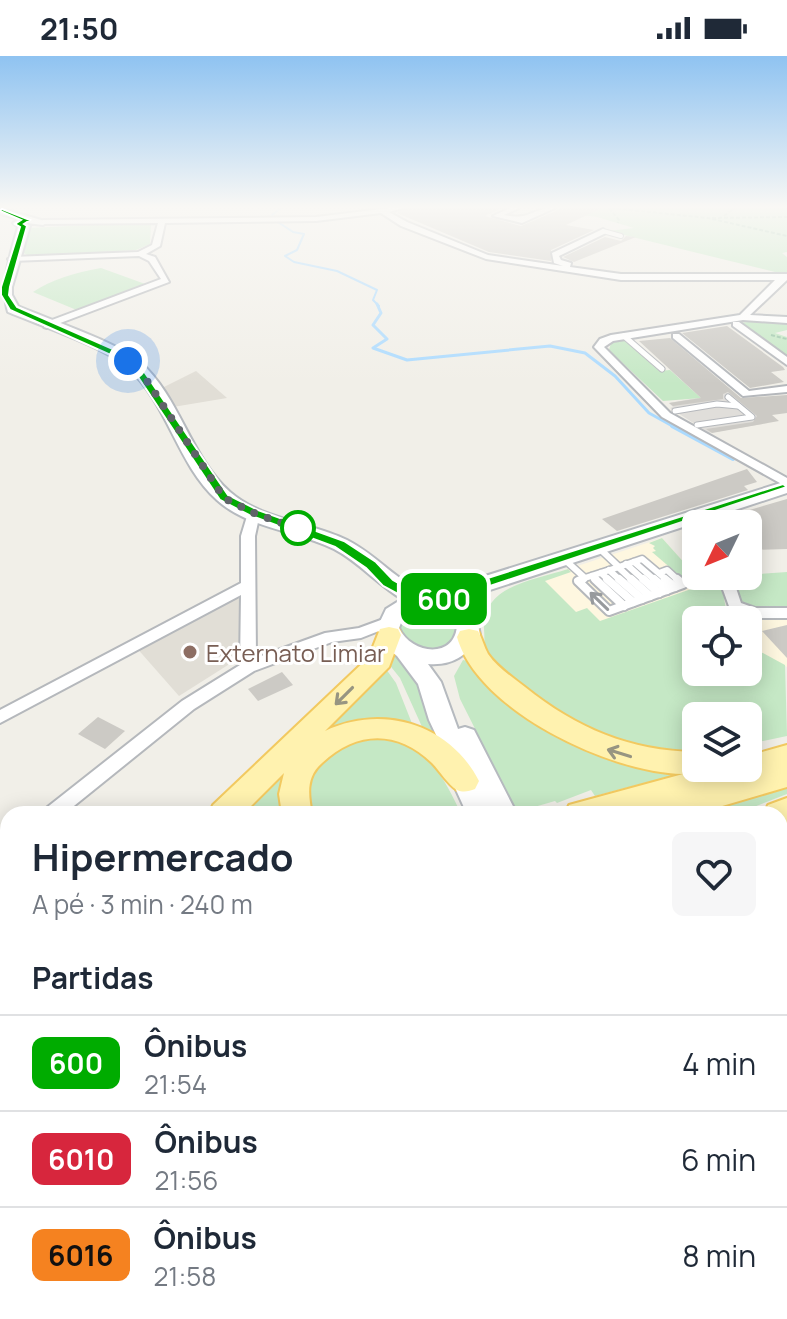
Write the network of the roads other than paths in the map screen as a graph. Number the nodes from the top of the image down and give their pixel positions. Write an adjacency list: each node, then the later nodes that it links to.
1 (10, 267): 10 (street)
2 (157, 267): 10 (street)
3 (561, 267): 5 (street)
4 (571, 267): 5 (street)
5 (576, 269): 6 (street)
6 (784, 277): 7 (street)
7 (755, 306): 8 (street); 9 (street)
8 (783, 319): 9 (street)
9 (739, 321): 11 (street); 13 (street)
10 (47, 325): 24 (street)
11 (624, 336): 14 (lane); 22 (street)
12 (676, 336): 16 (street)
13 (787, 362)
14 (662, 369)
15 (787, 389): 16 (street)
16 (747, 394): 17 (lane)
17 (728, 397): 18 (lane); 19 (lane)
18 (717, 404): 19 (lane); 20 (lane)
19 (740, 407): 21 (lane)
20 (675, 411)
21 (697, 425)
22 (787, 485): 23 (street)
23 (724, 510)
24 (254, 513): 30 (street); 31 (street)
25 (682, 526): 26 (street)
26 (599, 548): 27 (street); 28 (lane)
27 (565, 560): 28 (lane); 29 (street)
28 (610, 570): 33 (lane); 33 (lane); 33 (lane); 33 (lane, one-way to 28); 33 (lane)
29 (501, 581): 34 (street); 37 (street)
30 (388, 583): 34 (street); 36 (street)
31 (247, 586): 38 (street); 39 (street)
32 (730, 590): 35 (street)
33 (650, 596)
34 (429, 601): 36 (street); 37 (street)
35 (787, 613)
36 (394, 630): 37 (street); 38 (street); 44 (street); 47 (main road, one-way to 47)
37 (464, 637): 41 (main road, one-way to 37); 50 (street)
38 (248, 667): 46 (street)
39 (0, 717)
40 (787, 756): 42 (main road)
41 (682, 762)
42 (762, 763)
43 (787, 776): 52 (main road)
44 (465, 781): 48 (main road); 49 (street)
45 (693, 782): 51 (main road)
46 (61, 806)
47 (232, 806)
48 (296, 806)
49 (477, 806)
50 (499, 806)
51 (608, 806)
52 (681, 806)

